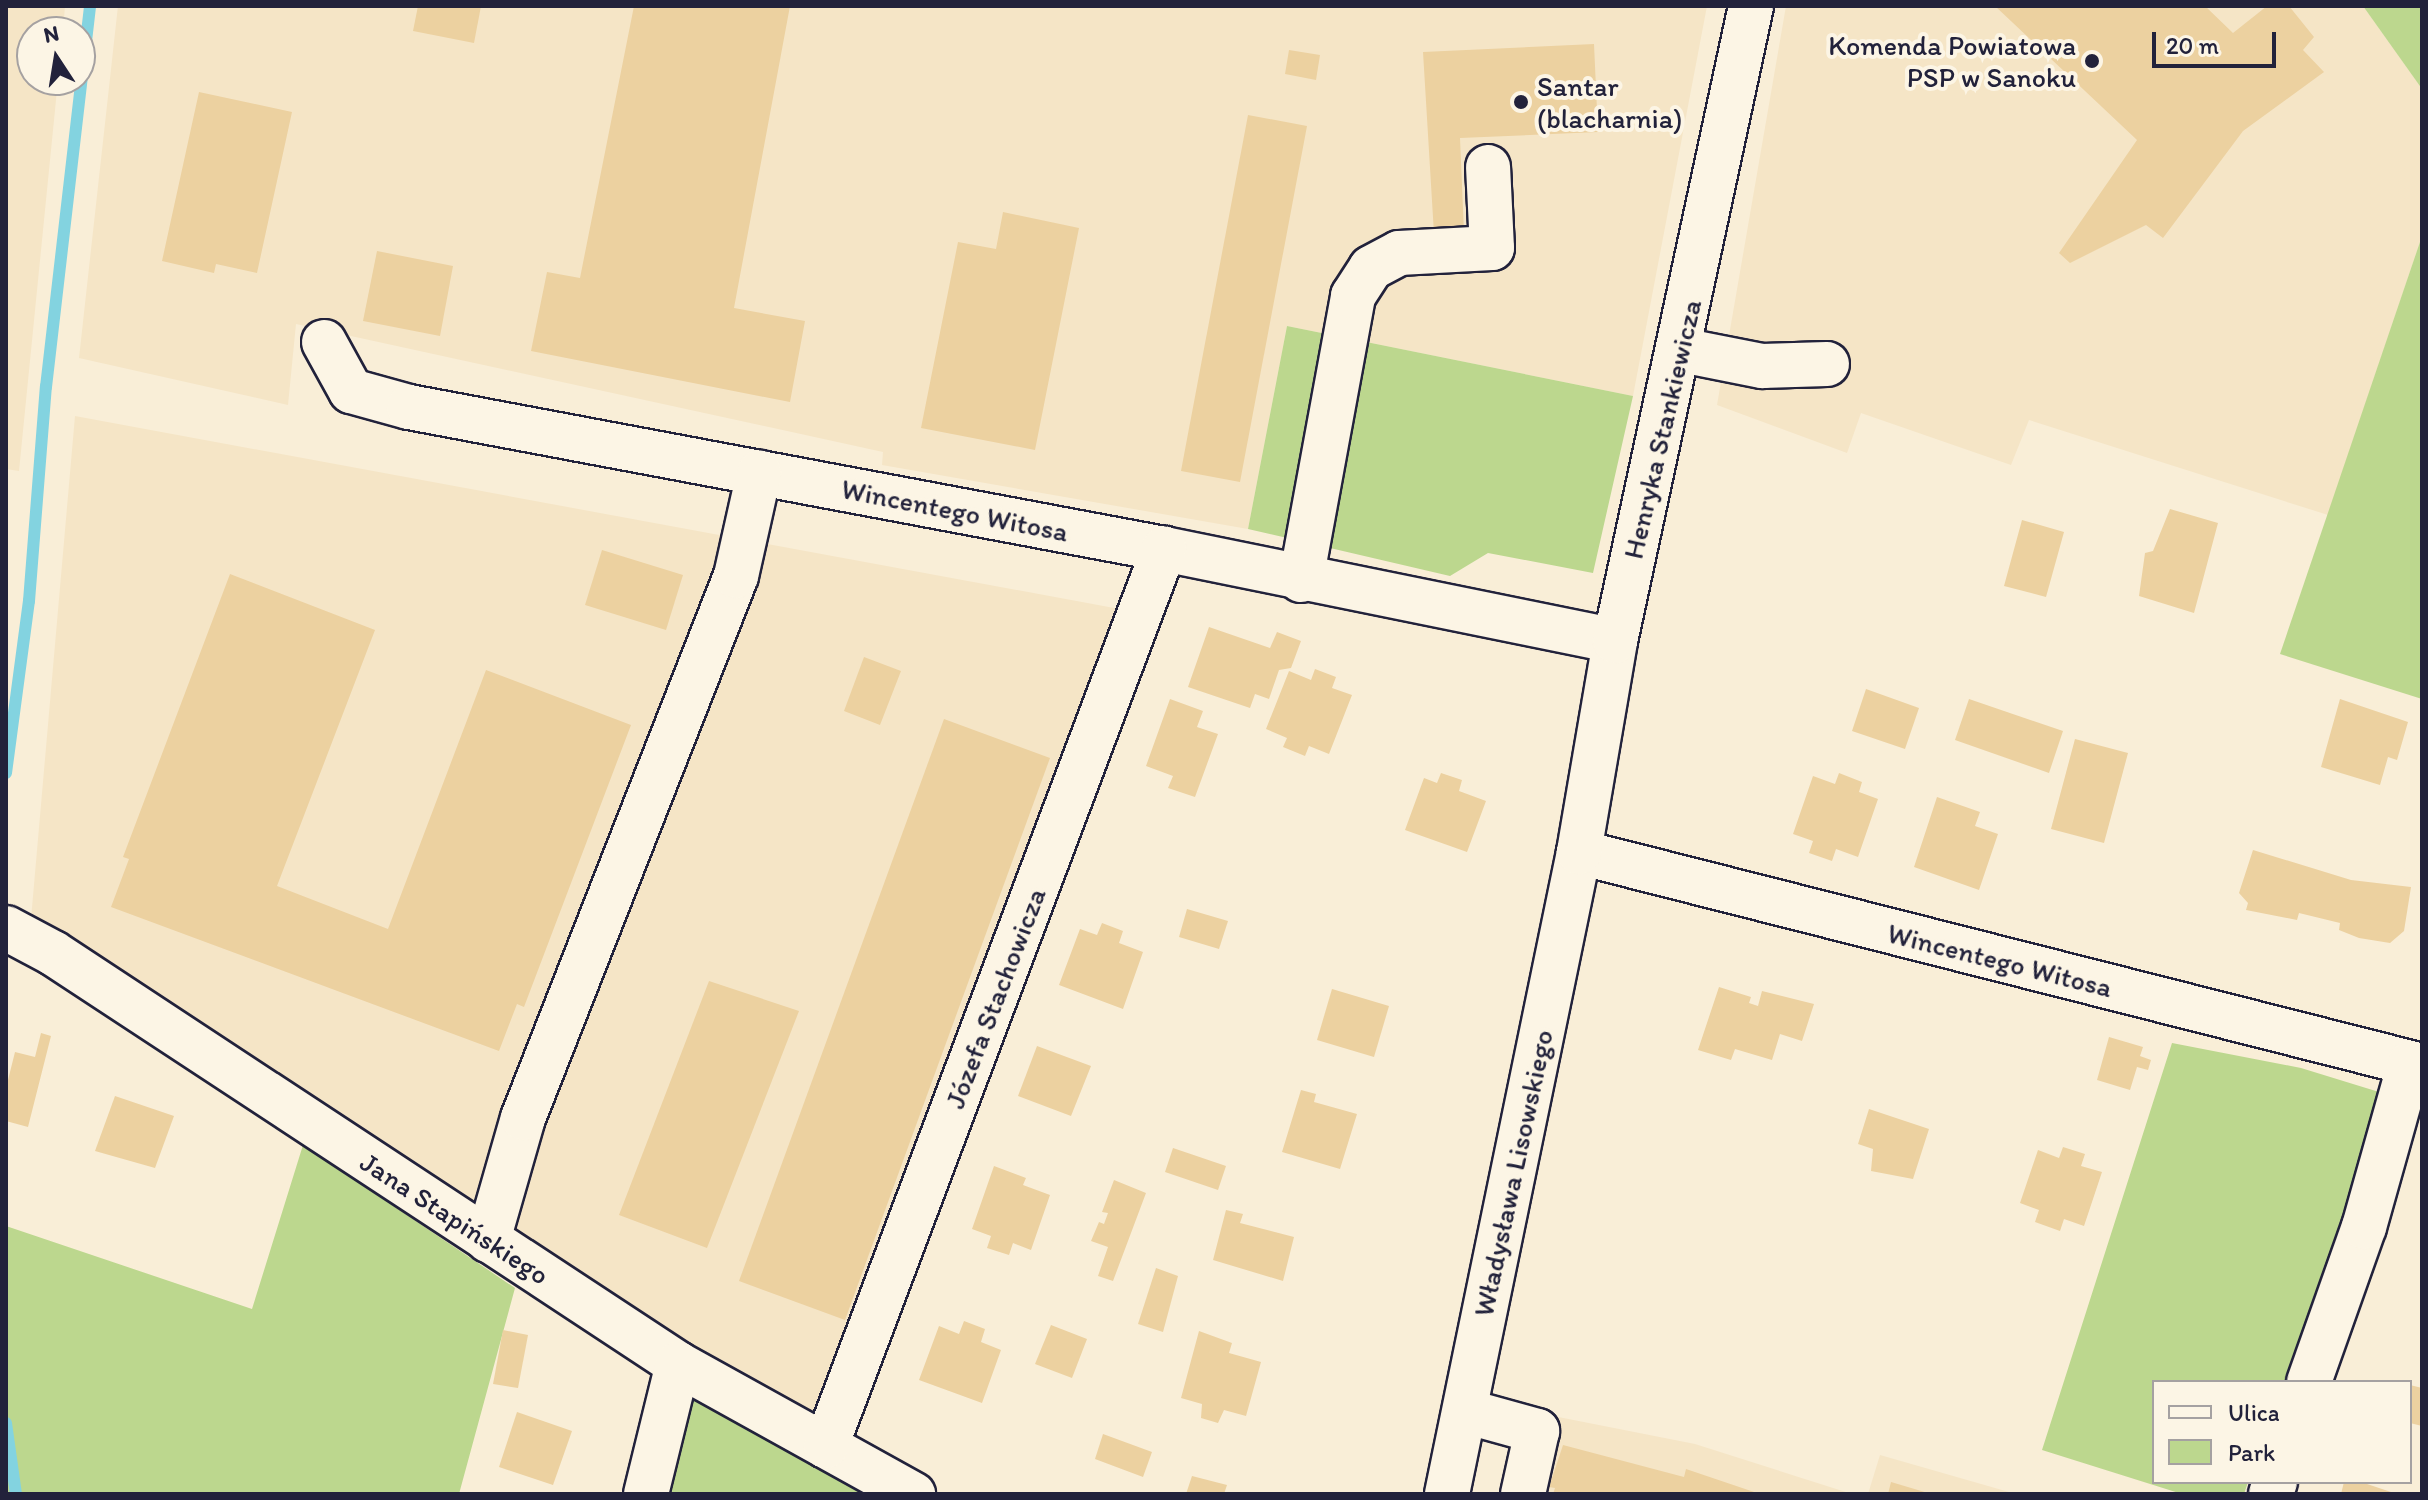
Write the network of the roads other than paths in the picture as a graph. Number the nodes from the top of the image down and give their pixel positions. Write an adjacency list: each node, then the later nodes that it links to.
1 (1751, 6): 4 (street, Henryka Stankiewicza)
2 (1488, 167): 8 (street)
3 (324, 342): 6 (street, Wincentego Witosa)
4 (1681, 350): 5 (street); 9 (street, Henryka Stankiewicza)
5 (1827, 364)
6 (759, 473): 7 (street, Wincentego Witosa); 13 (street)
7 (1164, 549): 8 (street, Wincentego Witosa); 17 (street, Józefa Stachowicza)
8 (1301, 580): 9 (street, Wincentego Witosa)
9 (1615, 641): 10 (street, Henryka Stankiewicza)
10 (1579, 852): 12 (street, Wincentego Witosa); 16 (street, Władysława Lisowskiego)
11 (6, 928): 13 (street, Jana Stapińskiego)
12 (2416, 1065): 15 (street)
13 (488, 1240): 14 (street, Jana Stapińskiego)
14 (678, 1364): 17 (street, Jana Stapińskiego); 18 (street)
15 (2310, 1380)
16 (1465, 1411): 20 (street, Władysława Lisowskiego); 21 (street)
17 (826, 1446): 19 (street, Jana Stapińskiego)
18 (646, 1494)
19 (913, 1494)
20 (1447, 1494)
21 (1523, 1494)

